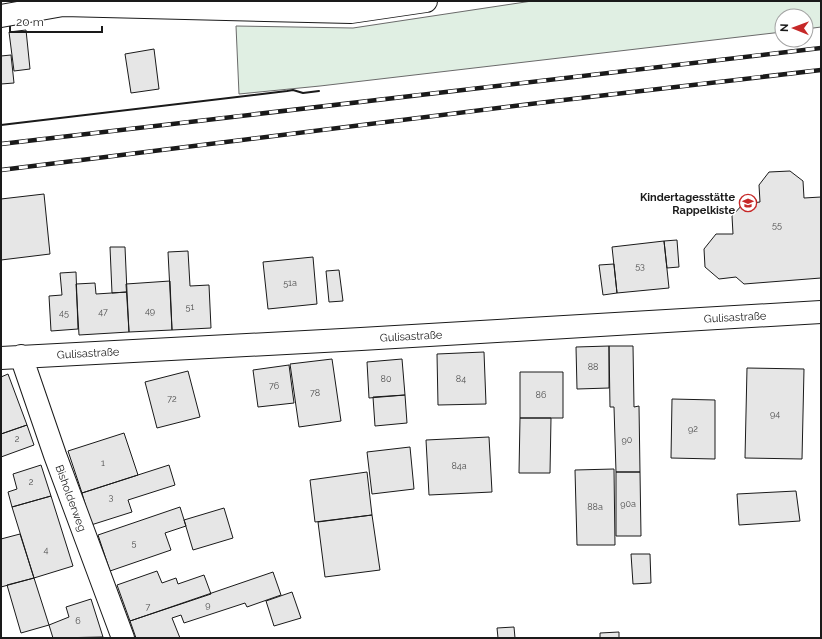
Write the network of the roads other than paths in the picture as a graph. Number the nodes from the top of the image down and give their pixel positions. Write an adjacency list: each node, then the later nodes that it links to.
1 (426, 1): 2 (street)
2 (1, 16)
3 (821, 312): 4 (street, Gulisastraße)
4 (11, 357): 5 (street, Bisholderweg)
5 (123, 638)

